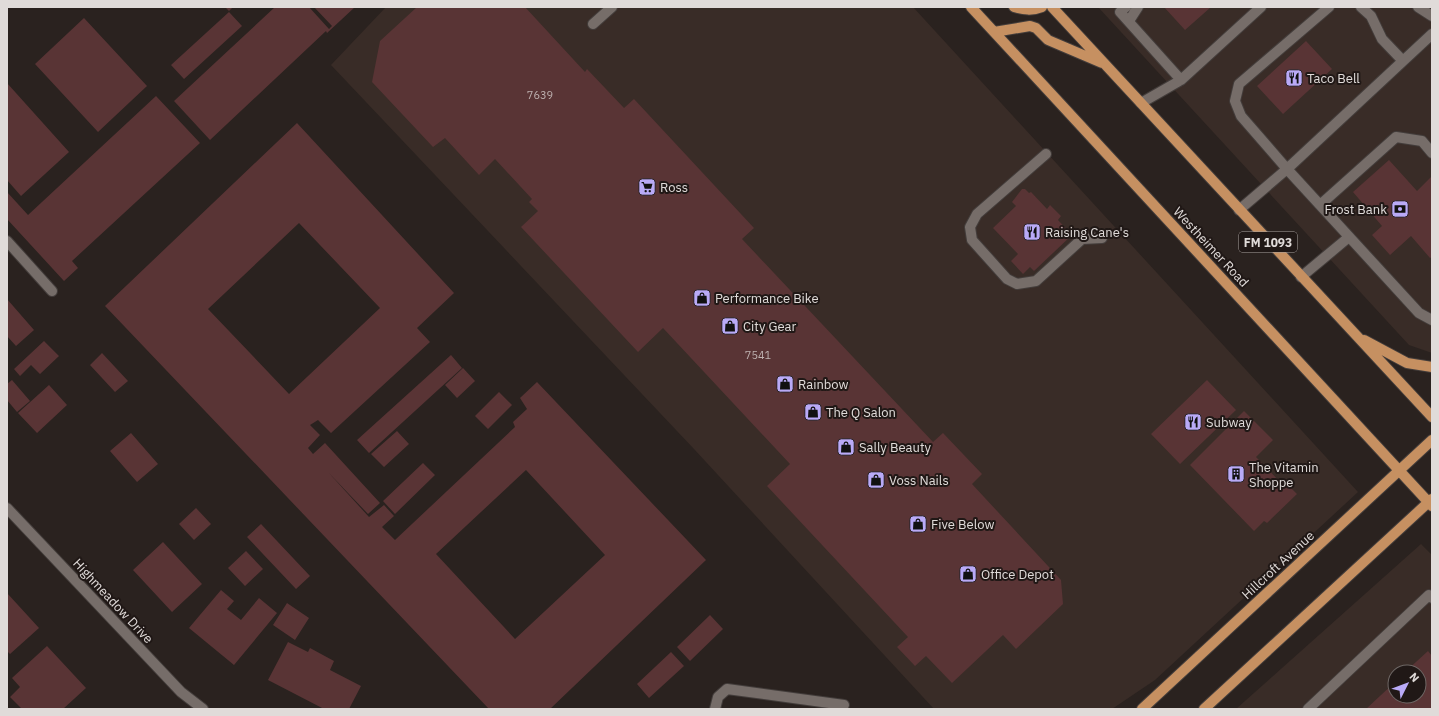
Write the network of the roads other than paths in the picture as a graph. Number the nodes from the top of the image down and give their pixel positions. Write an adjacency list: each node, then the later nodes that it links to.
1 (612, 7): 14 (street)
2 (971, 7): 15 (main road, Westheimer Road)
3 (1014, 7): 4 (main road)
4 (1042, 7)
5 (1052, 7): 18 (main road, FM 1093)
6 (1126, 7): 13 (street)
7 (1138, 7): 13 (street)
8 (1261, 7): 19 (street)
9 (1328, 7): 23 (street)
10 (1361, 7): 17 (street)
11 (1418, 7): 12 (street)
12 (1432, 16)
13 (1129, 21): 19 (street)
14 (593, 24)
15 (994, 32): 18 (main road); 36 (main road, Westheimer Road)
16 (1432, 34): 17 (street)
17 (1403, 61): 23 (street)
18 (1106, 65): 20 (main road, FM 1093)
19 (1181, 80): 20 (street)
20 (1141, 103): 25 (main road, FM 1093)
21 (1432, 153): 24 (street)
22 (1046, 154): 27 (street)
23 (1287, 169): 24 (street); 25 (street)
24 (1320, 205): 26 (street)
25 (1239, 210): 29 (main road, FM 1093)
26 (1349, 237): 29 (street); 31 (street)
27 (1102, 238)
28 (7, 241): 30 (street)
29 (1301, 277): 32 (main road, FM 1093)
30 (52, 291)
31 (1432, 320)
32 (1357, 337): 33 (main road); 34 (main road, FM 1093)
33 (1432, 367)
34 (1432, 417)
35 (1432, 440): 36 (main road, Hillcroft Avenue)
36 (1399, 470): 37 (main road, Westheimer Road); 43 (main road, Hillcroft Avenue)
37 (1431, 502): 44 (main road)
38 (7, 508): 41 (street, Highmeadow Drive)
39 (1432, 598): 45 (street)
40 (844, 705): 42 (street)
41 (203, 709)
42 (715, 709)
43 (1142, 709)
44 (1204, 709)
45 (1308, 709)

